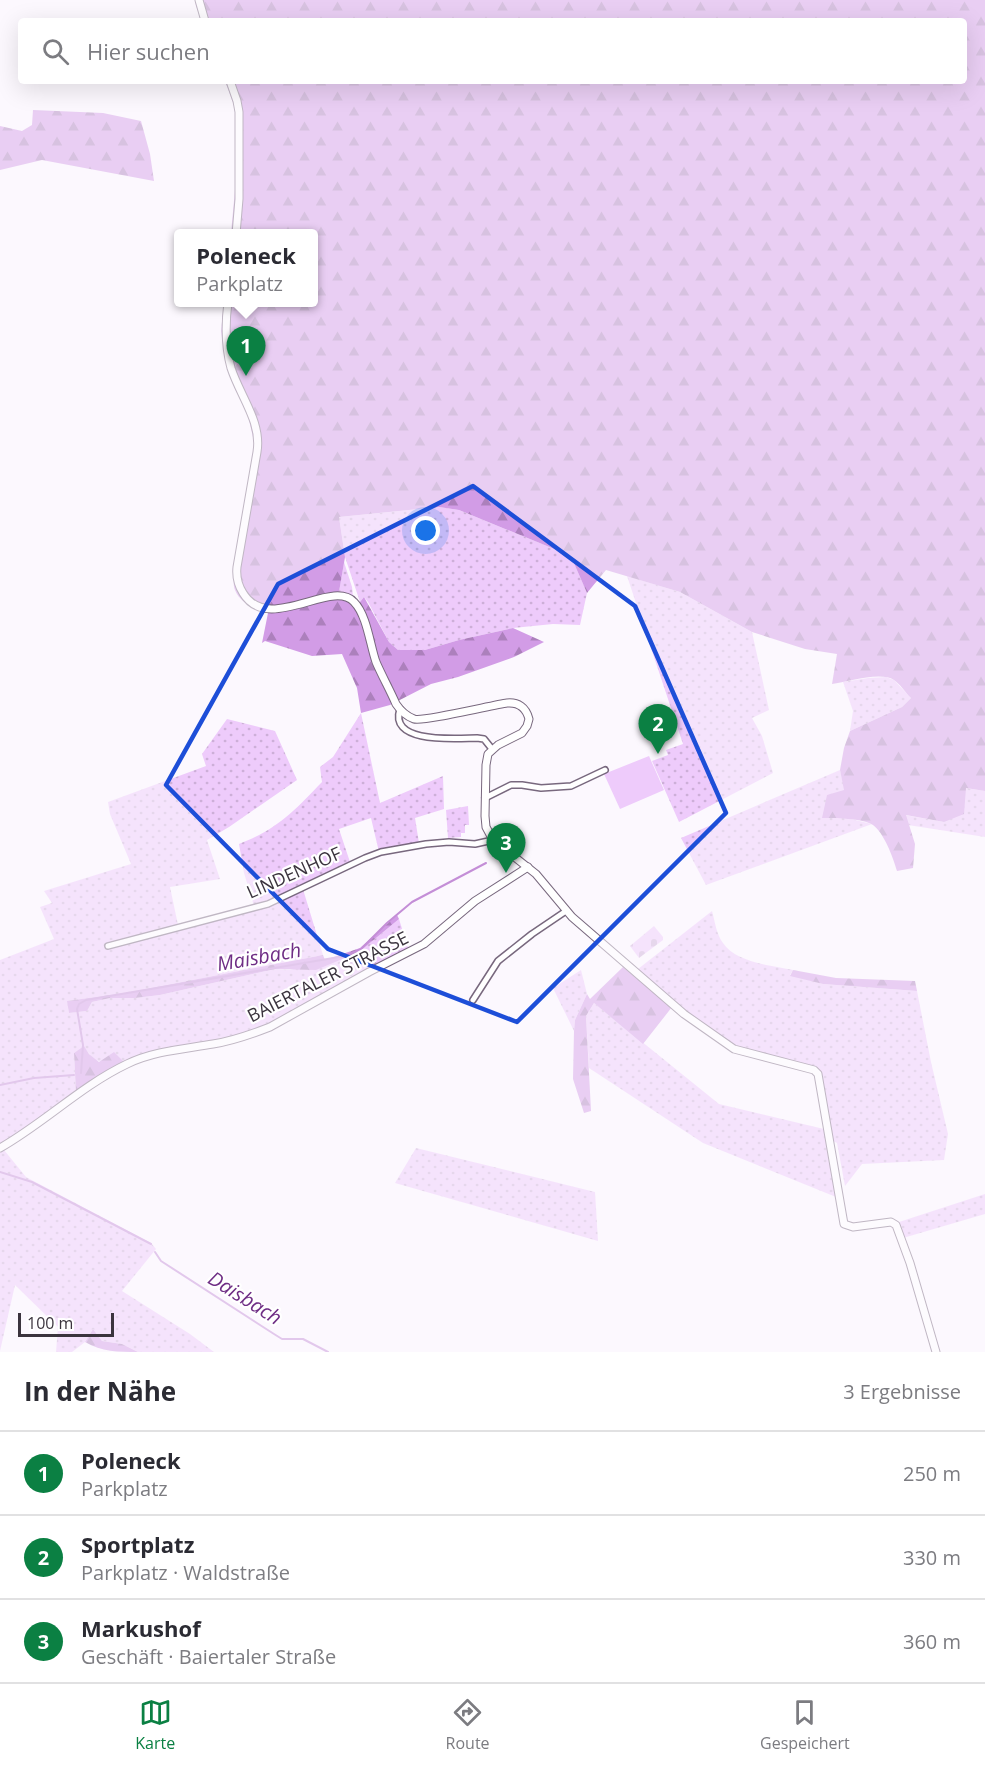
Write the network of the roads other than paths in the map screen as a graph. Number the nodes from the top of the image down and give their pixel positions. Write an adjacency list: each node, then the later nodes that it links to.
1 (199, 0): 2 (street)
2 (205, 18)
3 (231, 84): 4 (street)
4 (236, 229)
5 (228, 307): 6 (street)
6 (398, 706): 7 (street); 7 (street)
7 (492, 749): 9 (street)
8 (605, 770): 9 (street)
9 (485, 798): 10 (street)
10 (493, 840): 11 (street); 13 (street, LINDENHOF)
11 (528, 867): 12 (street); 15 (street, BAIERTALER STRASSE)
12 (566, 911): 14 (street); 16 (street)
13 (108, 945)
14 (472, 1000)
15 (0, 1148)
16 (936, 1352)

